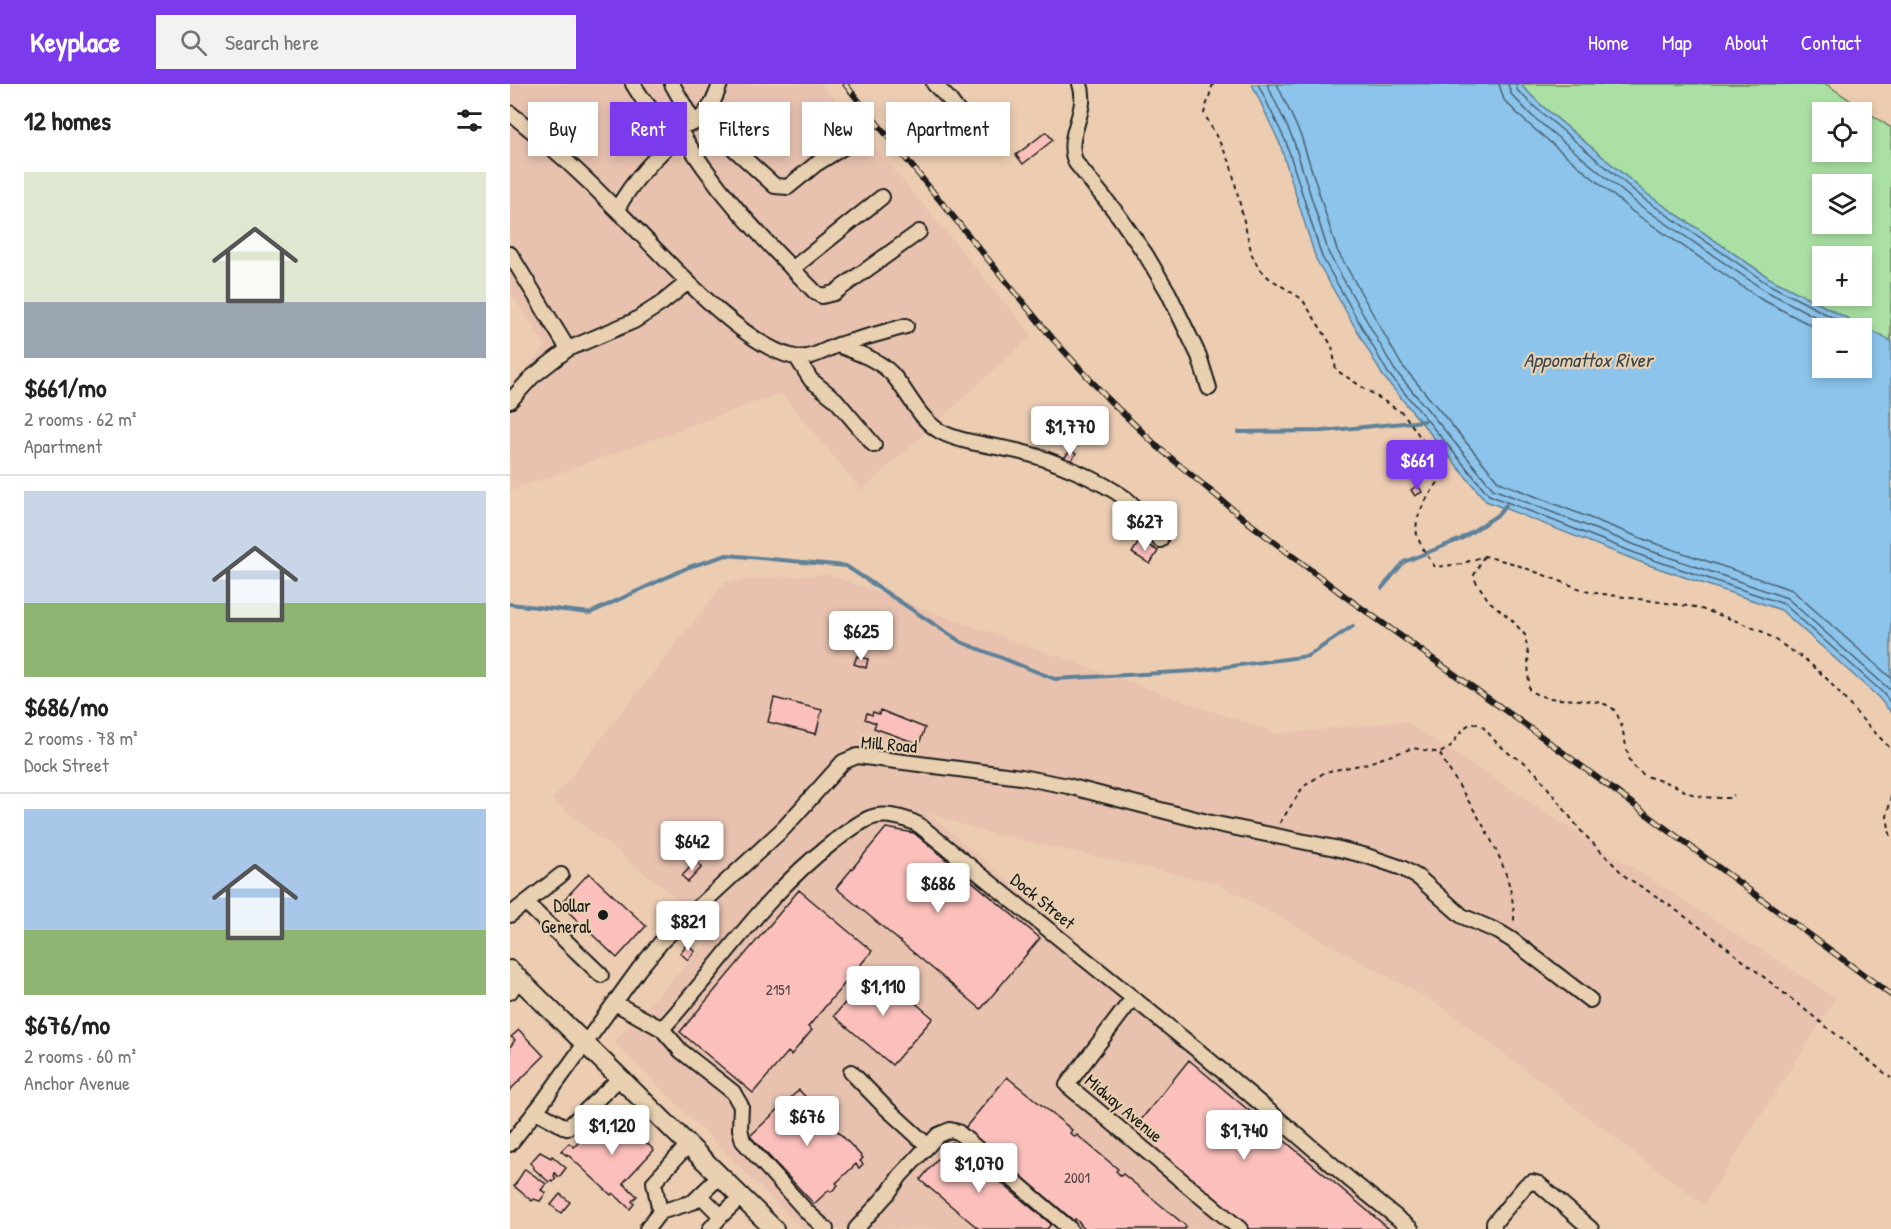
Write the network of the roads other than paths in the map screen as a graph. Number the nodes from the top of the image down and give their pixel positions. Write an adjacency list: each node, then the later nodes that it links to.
1 (633, 84): 6 (street)
2 (672, 84): 9 (street)
3 (720, 84): 9 (street)
4 (934, 84): 7 (street)
5 (1080, 84): 24 (street)
6 (647, 102)
7 (951, 102)
8 (510, 113): 15 (street)
9 (697, 120): 10 (street); 13 (street)
10 (687, 123)
11 (687, 141): 18 (street)
12 (656, 156): 15 (street)
13 (829, 156)
14 (882, 197): 18 (street)
15 (617, 209): 19 (street)
16 (919, 232): 18 (street)
17 (510, 254): 22 (street)
18 (792, 269)
19 (688, 282): 22 (street); 23 (street)
20 (906, 326): 21 (street)
21 (838, 345): 23 (street); 27 (street)
22 (568, 349): 25 (street)
23 (797, 358): 26 (street)
24 (1209, 388)
25 (510, 401)
26 (874, 445)
27 (1160, 540)
28 (561, 875): 29 (street)
29 (526, 903): 30 (street); 31 (street)
30 (510, 915)
31 (601, 975)
32 (513, 980): 37 (main road)
33 (1133, 998): 36 (street, Dock Street); 54 (street, Midway Avenue); 55 (street, Dock Street)
34 (1590, 1000): 35 (street, Mill Road)
35 (615, 1003): 36 (street); 37 (street, Mill Road)
36 (663, 1029): 51 (street)
37 (585, 1044): 39 (main road); 40 (street, Mill Road)
38 (851, 1072): 43 (street)
39 (620, 1077): 40 (street); 42 (main road)
40 (536, 1111): 41 (street, Mill Road)
41 (510, 1144)
42 (688, 1145): 44 (main road); 47 (street)
43 (928, 1146): 52 (street); 53 (street)
44 (720, 1176): 45 (street); 46 (main road)
45 (700, 1195): 47 (street); 48 (street)
46 (741, 1197): 48 (street); 50 (main road)
47 (660, 1212): 49 (street)
48 (716, 1224)
49 (647, 1229)
50 (774, 1229)
51 (826, 1229)
52 (856, 1229)
53 (1070, 1229)
54 (1240, 1229)
55 (1412, 1229)
56 (1494, 1229): 57 (street)
57 (1592, 1229)

